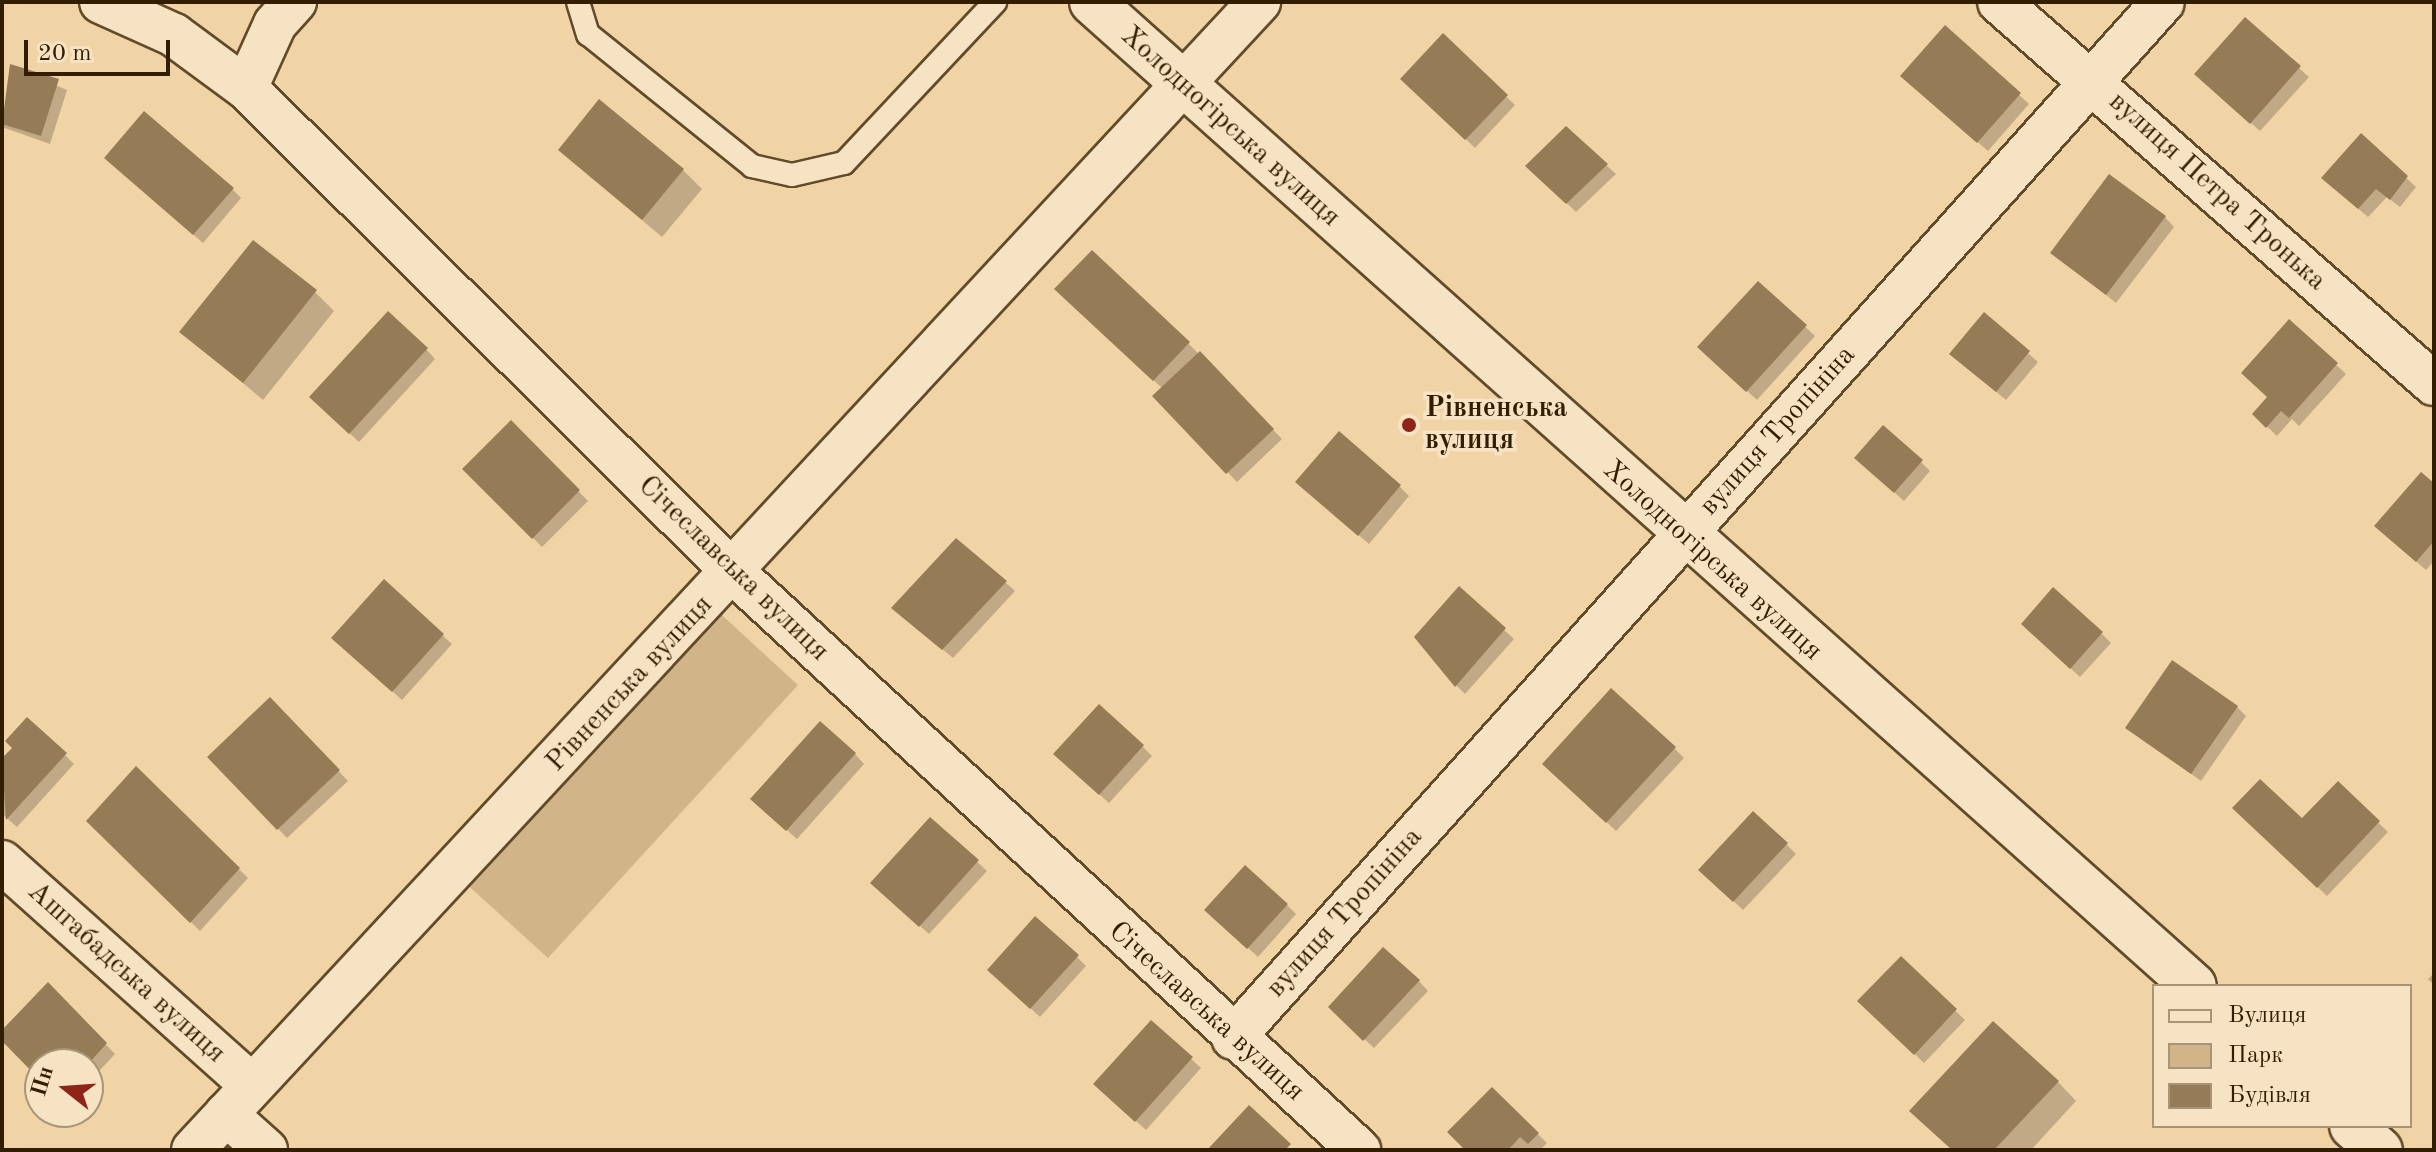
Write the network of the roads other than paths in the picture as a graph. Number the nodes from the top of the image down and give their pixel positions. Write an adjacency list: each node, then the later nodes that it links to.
1 (101, 2): 11 (street, Січеславська вулиця)
2 (295, 2): 11 (street)
3 (578, 2): 4 (lane)
4 (995, 2)
5 (1092, 2): 10 (main road, Холодногірська вулиця)
6 (1259, 2): 10 (street, Рівненська вулиця)
7 (1999, 2): 9 (street, вулиця Петра Тронька)
8 (2163, 2): 9 (street, вулиця Тропініна)
9 (2092, 81): 12 (street, вулиця Петра Тронька); 13 (street, вулиця Тропініна)
10 (1182, 85): 13 (main road, Холодногірська вулиця); 14 (street, Рівненська вулиця)
11 (246, 88): 14 (street, Січеславська вулиця)
12 (2434, 384)
13 (1683, 537): 16 (main road, Холодногірська вулиця); 17 (street, вулиця Тропініна)
14 (734, 573): 17 (street, Січеславська вулиця); 18 (street, Рівненська вулиця)
15 (2, 862): 18 (street, Ашгабадська вулиця)
16 (2192, 984)
17 (1233, 1038): 22 (street, Січеславська вулиця)
18 (238, 1099): 20 (street, Рівненська вулиця); 21 (street, Ашгабадська вулиця)
19 (2354, 1128): 23 (main road)
20 (193, 1150)
21 (266, 1150)
22 (1359, 1150)
23 (2380, 1150)

